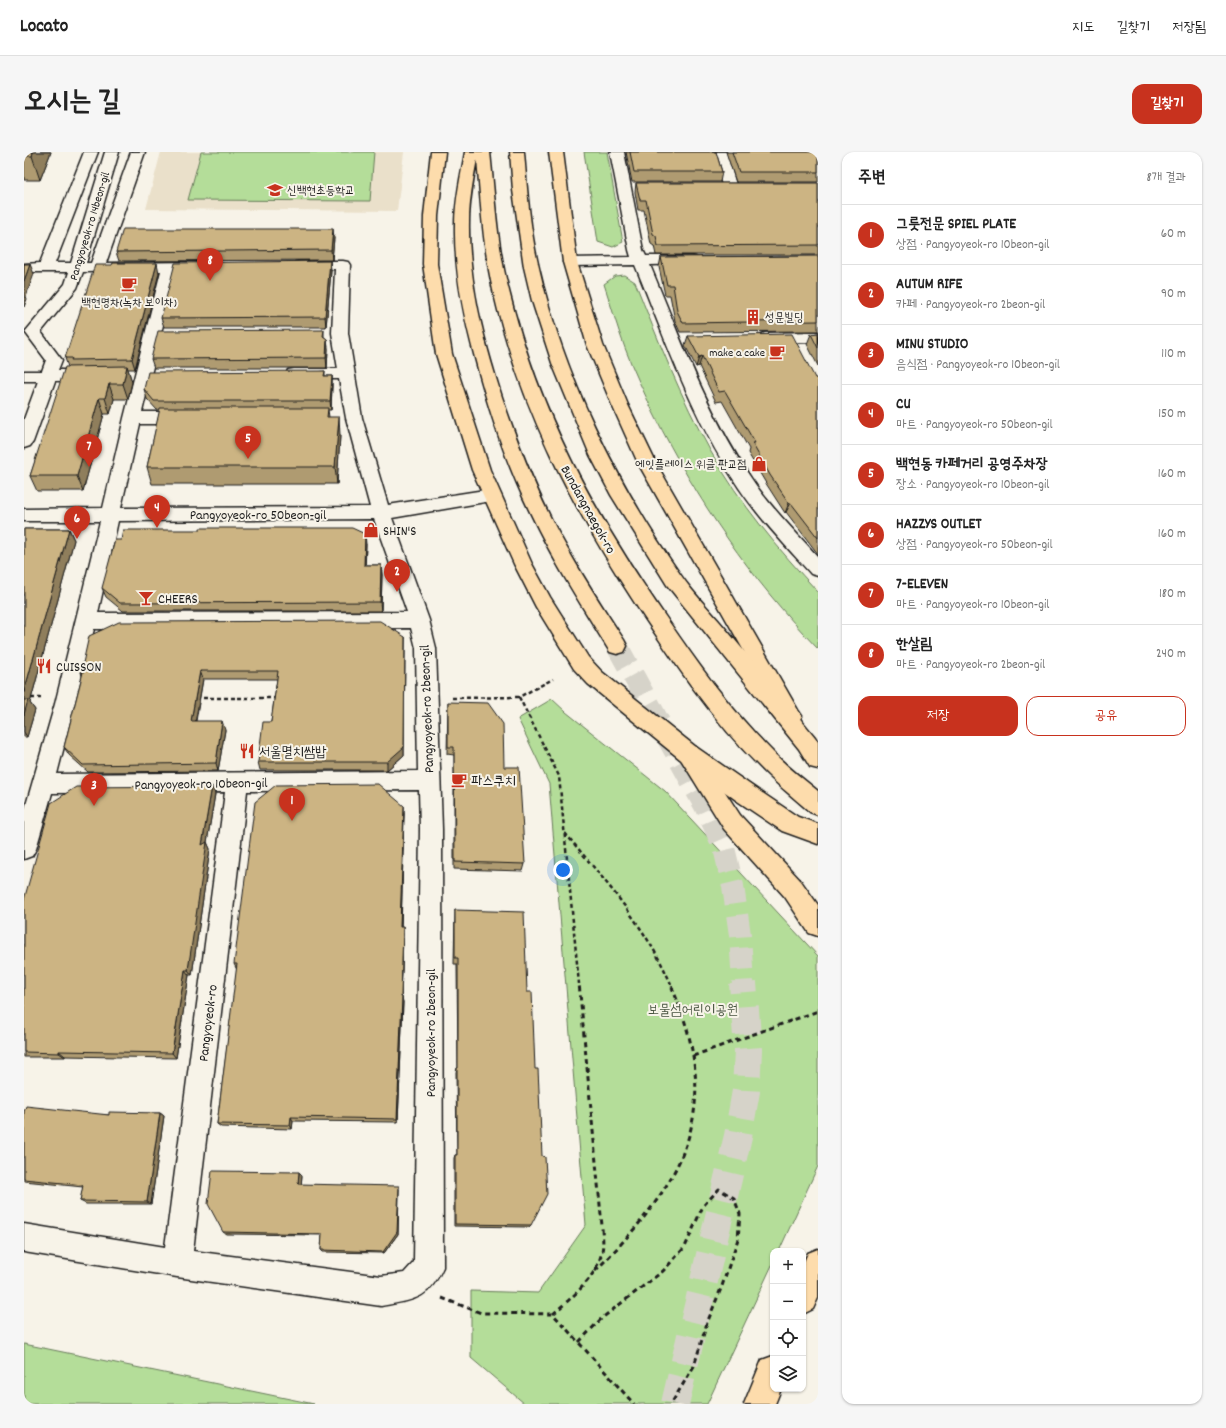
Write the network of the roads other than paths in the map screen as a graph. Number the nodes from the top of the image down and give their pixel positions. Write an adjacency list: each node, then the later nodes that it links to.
1 (91, 152): 20 (street)
2 (112, 152): 21 (street, Pangyoyeok-ro 14beon-gil)
3 (138, 152): 21 (street)
4 (438, 152): 33 (main road)
5 (472, 152): 40 (main road)
6 (483, 152): 46 (main road, Bundangnaegok-ro)
7 (517, 152): 41 (main road)
8 (556, 152): 16 (main road)
9 (617, 152): 15 (street)
10 (720, 152): 12 (street)
11 (715, 188): 12 (street)
12 (730, 188): 13 (street)
13 (746, 188)
14 (702, 260): 15 (street)
15 (640, 261): 16 (street); 37 (street)
16 (570, 262): 41 (main road)
17 (280, 265): 26 (street, Pangyoyeok-ro 2beon-gil)
18 (170, 266): 19 (street); 21 (street); 27 (street)
19 (225, 266)
20 (46, 267): 21 (street); 22 (street)
21 (82, 267): 29 (street, Pangyoyeok-ro 14beon-gil)
22 (24, 268)
23 (749, 338): 24 (street)
24 (818, 338)
25 (276, 374): 26 (street)
26 (347, 374): 34 (street, Pangyoyeok-ro 2beon-gil)
27 (134, 375): 29 (street); 30 (street)
28 (24, 376): 29 (street)
29 (48, 376): 32 (street, Pangyoyeok-ro 14beon-gil)
30 (132, 418): 31 (street); 36 (street)
31 (203, 418)
32 (24, 442)
33 (491, 494): 34 (street, Pangyoyeok-ro 50beon-gil); 42 (main road)
34 (381, 513): 36 (street, Pangyoyeok-ro 50beon-gil); 38 (street, Pangyoyeok-ro 2beon-gil)
35 (24, 514): 36 (street, Pangyoyeok-ro 50beon-gil)
36 (111, 514): 39 (street)
37 (818, 569)
38 (419, 620): 39 (street); 43 (street, Pangyoyeok-ro 2beon-gil)
39 (86, 621): 45 (street)
40 (617, 646)
41 (814, 750)
42 (688, 753): 47 (main road); 49 (main road)
43 (429, 780): 44 (street, Pangyoyeok-ro 10beon-gil); 51 (street, Pangyoyeok-ro 2beon-gil)
44 (237, 782): 45 (street, Pangyoyeok-ro 10beon-gil); 51 (street, Pangyoyeok-ro)
45 (44, 784): 48 (street)
46 (818, 805)
47 (818, 834)
48 (24, 849)
49 (818, 925)
50 (24, 1238): 51 (street)
51 (177, 1263)
52 (818, 1264): 53 (main road)
53 (806, 1292)
54 (770, 1378): 55 (main road)
55 (759, 1404)

